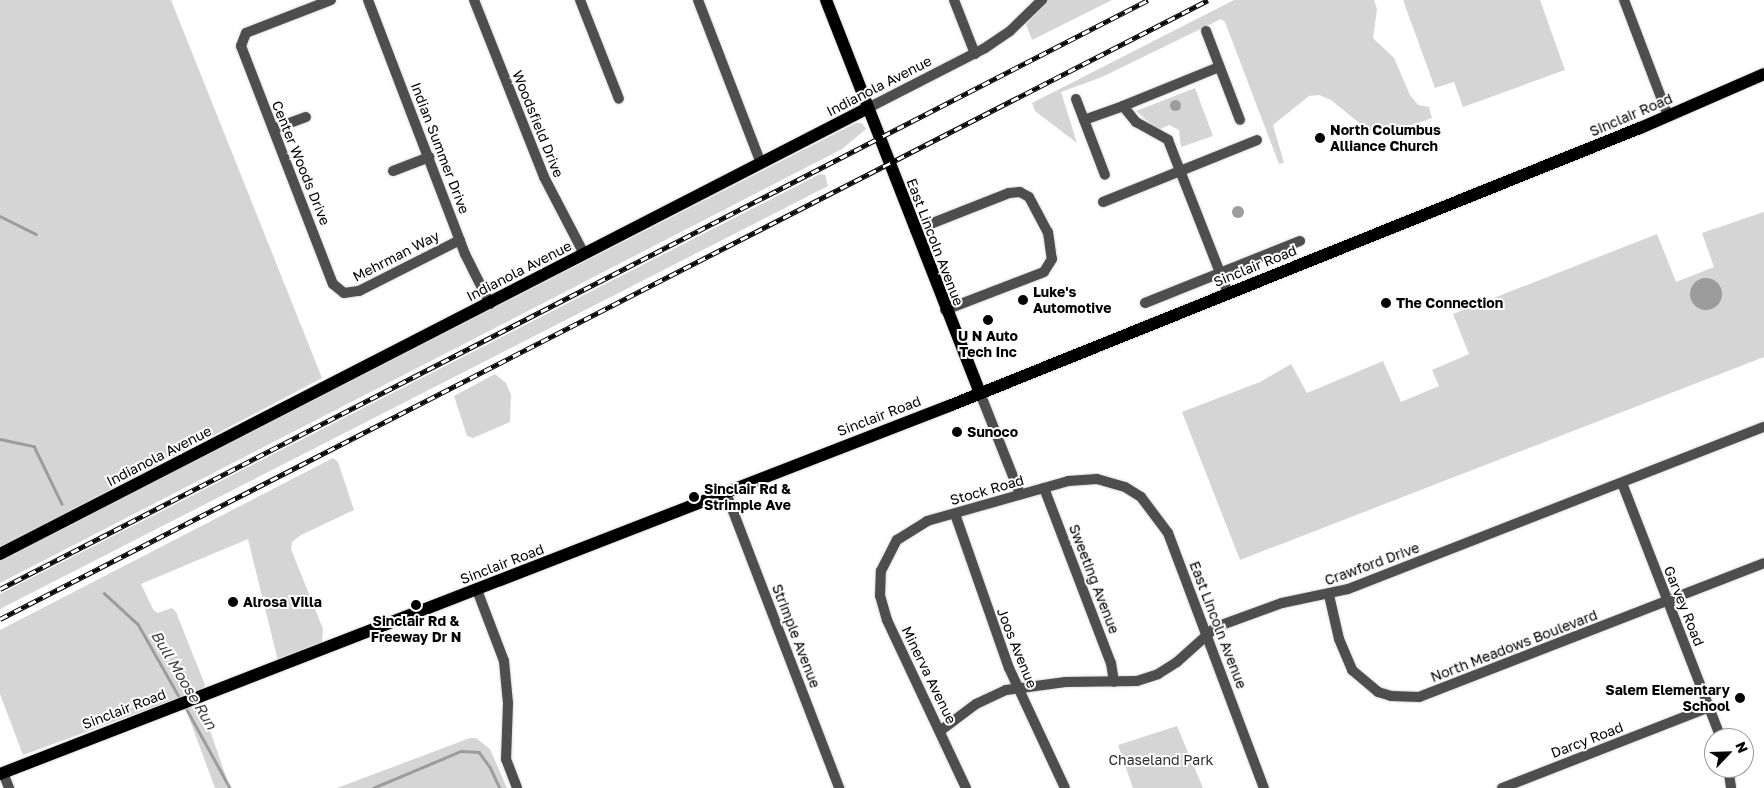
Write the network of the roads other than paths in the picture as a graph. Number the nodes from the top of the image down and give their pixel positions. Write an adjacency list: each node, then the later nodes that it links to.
1 (330, 0): 22 (street, Center Woods Drive)
2 (368, 0): 24 (street, Indian Summer Drive)
3 (474, 0): 33 (street, Woodsfield Drive)
4 (580, 0): 14 (street)
5 (698, 0): 25 (street)
6 (826, 0): 17 (main road, East Lincoln Avenue)
7 (954, 0): 11 (street)
8 (1042, 0): 11 (street, Indianola Avenue)
9 (1624, 0): 18 (street)
10 (1206, 31): 12 (street)
11 (975, 54): 17 (street, Indianola Avenue)
12 (1219, 67): 16 (street); 21 (street)
13 (1764, 74): 18 (main road, Sinclair Road)
14 (619, 99)
15 (1076, 99): 20 (street)
16 (1123, 106): 20 (street); 27 (street)
17 (868, 108): 25 (main road, Indianola Avenue); 30 (main road, East Lincoln Avenue)
18 (1668, 116): 36 (main road, Sinclair Road)
19 (306, 117): 22 (street)
20 (1084, 120): 28 (street)
21 (1240, 120)
22 (273, 129): 35 (street, Center Woods Drive)
23 (1257, 140): 27 (street)
24 (429, 157): 26 (street); 31 (street, Indian Summer Drive)
25 (760, 163): 33 (main road, Indianola Avenue)
26 (393, 171)
27 (1180, 171): 29 (street); 34 (street)
28 (1105, 175)
29 (1103, 202)
30 (915, 230): 39 (main road, East Lincoln Avenue); 39 (street)
31 (460, 240): 35 (street, Mehrman Way); 38 (street, Indian Summer Drive)
32 (1300, 241): 34 (street)
33 (584, 254): 38 (main road, Indianola Avenue)
34 (1220, 273): 36 (street); 37 (street)
35 (344, 292)
36 (1228, 293): 40 (main road, Sinclair Road)
37 (1145, 303)
38 (490, 304): 48 (main road, Indianola Avenue)
39 (946, 310): 40 (main road, East Lincoln Avenue)
40 (980, 393): 45 (main road, Sinclair Road); 46 (street, East Lincoln Avenue)
41 (1764, 427): 42 (street, Crawford Drive)
42 (1622, 483): 52 (street, Crawford Drive); 53 (street, Garvey Road)
43 (1125, 486): 44 (street, Stock Road); 54 (street, East Lincoln Avenue)
44 (1044, 488): 46 (street, Stock Road); 55 (street, Sweeting Avenue)
45 (726, 493): 51 (main road, Sinclair Road); 63 (street, Strimple Avenue)
46 (1020, 494): 47 (street, Stock Road)
47 (955, 514): 50 (street, Stock Road); 56 (street, Joos Avenue)
48 (0, 554)
49 (1764, 563): 53 (street, North Meadows Boulevard)
50 (881, 572): 59 (street, Minerva Avenue)
51 (477, 590): 60 (main road, Sinclair Road); 62 (street)
52 (1328, 595): 53 (street, North Meadows Boulevard); 54 (street, Crawford Drive)
53 (1668, 601): 57 (street, Garvey Road)
54 (1206, 635): 55 (street, Crawford Drive); 66 (street, East Lincoln Avenue)
55 (1114, 682): 56 (street, Crawford Drive)
56 (1018, 688): 59 (street, Crawford Drive); 65 (street, Joos Avenue)
57 (1710, 707): 58 (street, Garvey Road); 67 (street, Darcy Road)
58 (1717, 728)
59 (940, 731): 64 (street, Minerva Avenue)
60 (1, 773): 61 (street)
61 (9, 788)
62 (517, 788)
63 (840, 788)
64 (966, 788)
65 (1066, 788)
66 (1264, 788)
67 (1502, 788)

